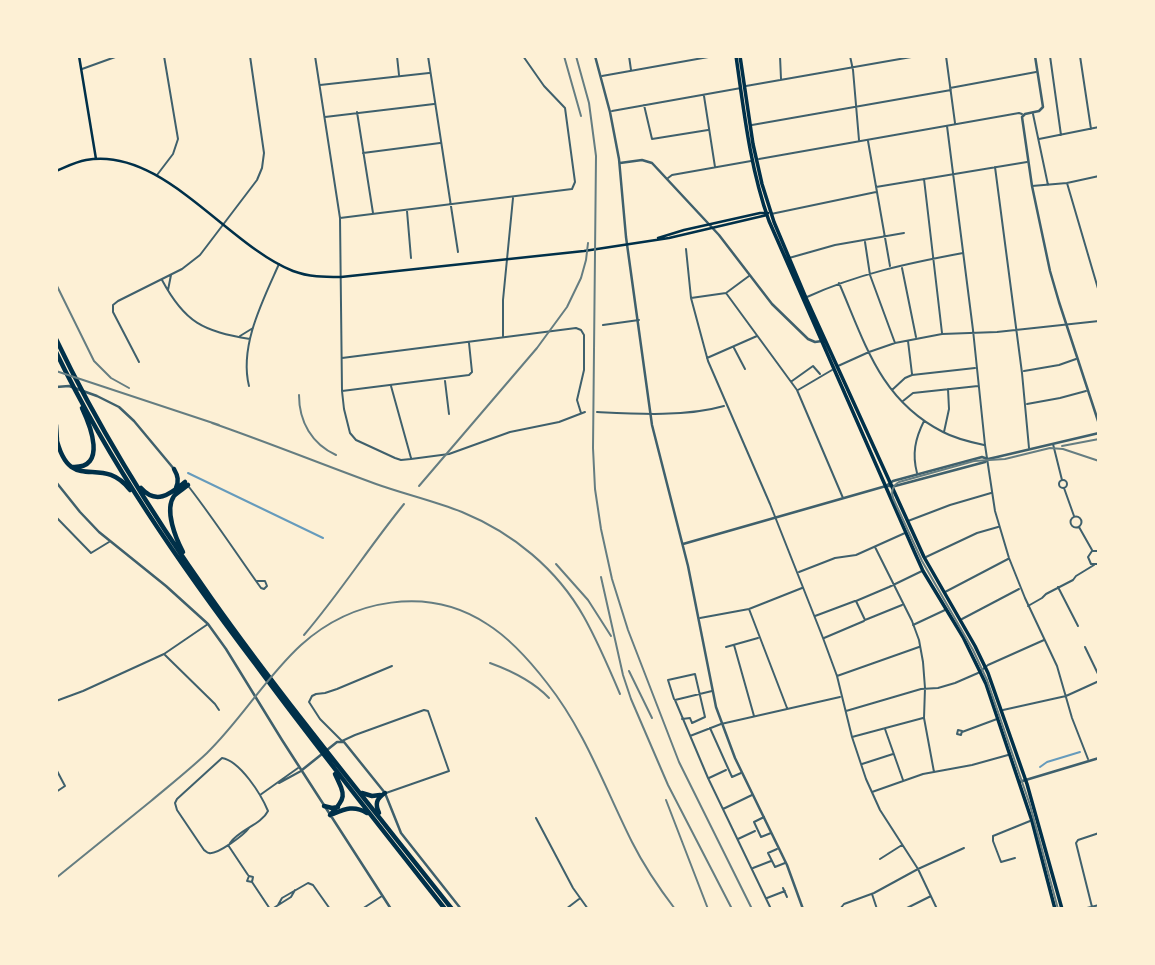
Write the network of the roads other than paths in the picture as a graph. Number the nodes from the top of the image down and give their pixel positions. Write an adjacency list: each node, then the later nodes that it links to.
1 (79, 56): 23 (main road)
2 (118, 56): 23 (street)
3 (164, 56): 62 (street)
4 (250, 56): 78 (street)
5 (315, 56): 30 (street)
6 (397, 56): 27 (street)
7 (441, 56): 20 (street)
8 (523, 56): 71 (street)
9 (595, 56): 28 (street)
10 (629, 56): 24 (street)
11 (715, 56): 21 (street)
12 (738, 56): 31 (main road)
13 (780, 56): 29 (street)
14 (850, 56): 22 (street)
15 (917, 56): 22 (street)
16 (946, 56): 32 (street)
17 (1035, 56): 26 (street)
18 (1049, 56): 48 (street)
19 (1080, 56): 46 (street)
20 (428, 57): 25 (street)
21 (700, 57): 24 (street)
22 (852, 68): 29 (street); 36 (street)
23 (81, 69): 54 (main road)
24 (632, 71): 28 (street)
25 (430, 72): 27 (street); 34 (street)
26 (1037, 72): 32 (street); 39 (street)
27 (399, 76): 30 (street)
28 (601, 76): 37 (street)
29 (781, 80): 31 (street)
30 (319, 86): 41 (street)
31 (743, 87): 33 (street); 43 (main road); 55 (main road)
32 (950, 89): 36 (street); 42 (street)
33 (704, 94): 35 (street); 47 (street)
34 (435, 104): 38 (street); 52 (street)
35 (644, 105): 37 (street); 47 (street)
36 (856, 106): 43 (street); 51 (street)
37 (610, 111): 57 (street)
38 (357, 112): 41 (street); 53 (street)
39 (1033, 112): 40 (street); 49 (street)
40 (1023, 115): 42 (street); 56 (street)
41 (324, 117): 76 (street)
42 (956, 124): 44 (street)
43 (749, 125): 55 (main road)
44 (947, 126): 50 (street); 61 (street)
45 (1099, 127): 46 (street)
46 (1091, 129): 48 (street)
47 (708, 130): 59 (street)
48 (1061, 135): 49 (street)
49 (1039, 139): 67 (street)
50 (868, 140): 51 (street); 68 (street)
51 (859, 141): 55 (street)
52 (441, 143): 53 (street); 72 (street)
53 (363, 153): 74 (street)
54 (96, 159): 60 (main road); 62 (main road)
55 (754, 160): 59 (street); 75 (main road)
56 (1028, 162): 58 (street); 69 (street)
57 (620, 163): 64 (street); 105 (street)
58 (995, 167): 61 (street); 110 (street)
59 (715, 168): 64 (street)
60 (56, 171)
61 (954, 174): 65 (street); 86 (street)
62 (157, 176): 78 (main road)
63 (1099, 176): 66 (street)
64 (667, 178): 77 (street)
65 (924, 179): 68 (street); 89 (street)
66 (1067, 183): 67 (street); 101 (street)
67 (1048, 185): 69 (street)
68 (876, 187): 70 (street)
69 (1032, 187): 108 (street)
70 (877, 192): 75 (street); 81 (street)
71 (513, 196): 72 (street); 90 (street)
72 (451, 204): 73 (street); 85 (street)
73 (407, 210): 74 (street); 87 (street)
74 (373, 214): 76 (street)
75 (768, 214): 77 (main road); 79 (main road); 88 (main road); 116 (main road)
76 (340, 218): 97 (street)
77 (710, 224): 79 (street); 82 (main road)
78 (223, 225): 91 (main road); 95 (street)
79 (713, 228): 82 (main road); 96 (street)
80 (904, 233): 81 (street)
81 (885, 237): 83 (street); 93 (street)
82 (653, 240): 90 (main road)
83 (865, 241): 88 (street); 94 (street)
84 (686, 248): 103 (street)
85 (457, 252)
86 (964, 253): 89 (street); 111 (street)
87 (411, 258)
88 (789, 258): 104 (main road)
89 (933, 258): 92 (street); 112 (street)
90 (506, 260): 97 (main road); 115 (street)
91 (279, 264): 97 (main road); 109 (street)
92 (901, 266): 93 (street); 117 (street)
93 (890, 268): 94 (street)
94 (870, 273): 99 (street); 122 (street)
95 (172, 275): 98 (street); 100 (street)
96 (749, 275): 102 (street); 116 (street)
97 (341, 276): 126 (street)
98 (162, 280): 100 (street); 129 (street)
99 (839, 283): 104 (street); 125 (street)
100 (168, 291): 114 (street)
101 (1099, 292)
102 (726, 293): 103 (street); 113 (street)
103 (691, 298): 127 (street)
104 (806, 298): 116 (main road)
105 (639, 320): 107 (street); 154 (street)
106 (1099, 321): 108 (street)
107 (603, 325)
108 (1066, 325): 110 (street); 128 (street)
109 (253, 327): 114 (street); 119 (street)
110 (1017, 330): 111 (street); 133 (street)
111 (974, 333): 112 (street); 131 (street)
112 (942, 334): 117 (street)
113 (757, 336): 123 (street); 137 (street)
114 (239, 337): 119 (street)
115 (503, 337): 121 (street); 164 (street)
116 (822, 338): 130 (main road)
117 (916, 338): 120 (street)
118 (56, 339): 168 (highway)
119 (251, 340): 139 (street)
120 (908, 341): 122 (street); 135 (street)
121 (468, 342): 126 (street); 136 (street)
122 (895, 343): 125 (street)
123 (734, 347): 127 (street); 132 (street)
124 (56, 352): 147 (highway)
125 (869, 352): 130 (street); 144 (street)
126 (341, 358): 146 (street)
127 (707, 358): 150 (street)
128 (1077, 359): 133 (street); 145 (street)
129 (139, 362)
130 (836, 368): 134 (street); 173 (main road); 174 (main road)
131 (977, 368): 135 (street); 140 (street)
132 (745, 369)
133 (1022, 372): 149 (street)
134 (821, 375): 137 (street); 143 (street)
135 (912, 375): 144 (street)
136 (445, 379): 138 (street); 152 (street)
137 (791, 381): 143 (street)
138 (391, 385): 146 (street); 164 (street)
139 (249, 386)
140 (979, 386): 142 (street); 162 (street)
141 (56, 387): 167 (street)
142 (948, 389): 148 (street); 159 (street)
143 (797, 390): 179 (street)
144 (891, 390): 148 (street)
145 (1087, 390): 149 (street); 157 (street)
146 (342, 391): 164 (street)
147 (79, 397): 166 (highway); 178 (highway)
148 (902, 402): 155 (street)
149 (1026, 404): 163 (street)
150 (726, 405): 154 (street); 182 (street)
151 (597, 412): 154 (street)
152 (449, 414)
153 (56, 415): 156 (street)
154 (650, 415): 188 (street)
155 (924, 421): 159 (street); 169 (street)
156 (56, 423): 160 (highway)
157 (1099, 424)
158 (1099, 432): 161 (street)
159 (944, 433): 162 (street)
160 (56, 439): 166 (highway)
161 (1052, 444): 163 (street); 170 (street)
162 (985, 445): 165 (street)
163 (1029, 450): 165 (street)
164 (411, 459)
165 (988, 459): 169 (street); 173 (street); 177 (street)
166 (68, 465): 178 (highway)
167 (174, 469): 172 (street); 176 (highway)
168 (129, 474): 176 (highway); 198 (highway)
169 (917, 474): 173 (street)
170 (1062, 480): 175 (street); 175 (street)
171 (56, 482): 187 (street)
172 (187, 484): 176 (highway); 198 (highway); 199 (street)
173 (891, 484): 174 (street); 183 (main road)
174 (886, 486): 179 (street); 186 (main road)
175 (1065, 488): 181 (street)
176 (174, 490)
177 (992, 492): 183 (street); 184 (street)
178 (138, 498): 227 (highway)
179 (844, 499): 182 (street)
180 (56, 517): 187 (street)
181 (1075, 517): 185 (street); 185 (street)
182 (775, 519): 188 (street); 197 (street)
183 (908, 520): 192 (main road)
184 (999, 526): 192 (street); 193 (street)
185 (1079, 527): 190 (street)
186 (906, 532): 189 (street); 196 (main road)
187 (110, 541): 214 (street)
188 (683, 544): 211 (street)
189 (875, 547): 197 (street); 200 (street)
190 (1093, 551): 191 (street); 195 (street)
191 (1099, 551)
192 (924, 557): 204 (main road)
193 (1009, 558): 203 (street); 204 (street)
194 (1099, 564): 195 (street)
195 (1094, 565): 201 (street)
196 (923, 571): 200 (street); 209 (main road)
197 (797, 572): 202 (street)
198 (195, 573): 227 (highway)
199 (256, 581)
200 (894, 585): 205 (street); 206 (street)
201 (1058, 587): 207 (street); 216 (street)
202 (803, 588): 208 (street); 210 (street)
203 (1020, 588): 207 (street); 212 (street)
204 (943, 593): 212 (main road)
205 (856, 601): 210 (street); 213 (street)
206 (903, 604): 213 (street); 215 (street)
207 (1028, 606): 219 (street)
208 (749, 609): 211 (street); 217 (street)
209 (946, 610): 215 (street); 228 (main road)
210 (814, 617): 218 (street)
211 (698, 619): 233 (street)
212 (960, 620): 226 (main road)
213 (864, 621): 218 (street)
214 (208, 624): 224 (street); 265 (street)
215 (913, 625): 222 (street)
216 (1078, 626)
217 (759, 638): 220 (street); 239 (street)
218 (823, 638): 229 (street)
219 (1045, 640): 226 (street); 235 (street)
220 (734, 645): 221 (street); 243 (street)
221 (726, 647)
222 (920, 647): 229 (street); 232 (street)
223 (1085, 647): 230 (street)
224 (164, 654): 238 (street); 240 (street)
225 (392, 666): 253 (street)
226 (985, 667): 228 (street); 241 (main road)
227 (263, 671): 258 (highway)
228 (980, 671): 232 (street); 246 (main road)
229 (836, 676): 236 (street)
230 (1099, 676)
231 (1099, 681): 235 (street)
232 (925, 688): 242 (street); 244 (street)
233 (713, 691): 234 (street); 247 (street)
234 (700, 694): 237 (street); 237 (street); 245 (street)
235 (1066, 696): 241 (street); 261 (street)
236 (841, 697): 239 (street); 242 (street)
237 (675, 700): 245 (street)
238 (56, 701)
239 (788, 709): 243 (street)
240 (219, 710)
241 (1001, 710): 271 (main road)
242 (845, 711): 252 (street)
243 (754, 717): 247 (street)
244 (924, 718): 249 (street); 269 (street)
245 (682, 719): 251 (street)
246 (998, 719): 250 (street); 257 (main road)
247 (722, 724): 248 (street); 254 (street)
248 (710, 728): 251 (street); 255 (street)
249 (885, 728): 252 (street); 256 (street)
250 (962, 732)
251 (690, 737): 270 (street)
252 (852, 737): 264 (street)
253 (342, 741): 265 (street); 278 (street); 278 (street)
254 (726, 743): 255 (street); 259 (street)
255 (718, 747): 262 (street)
256 (893, 754): 264 (street); 272 (street)
257 (1010, 754): 269 (street); 273 (main road)
258 (328, 757): 263 (highway); 277 (highway)
259 (735, 758): 262 (street); 268 (street)
260 (1099, 758): 261 (street)
261 (1089, 761): 271 (street)
262 (724, 762): 267 (street)
263 (330, 764): 283 (highway); 286 (highway)
264 (860, 764): 276 (street)
265 (301, 768): 280 (street); 282 (street)
266 (56, 769): 275 (street)
267 (727, 770): 268 (street); 270 (street)
268 (742, 772): 279 (street)
269 (934, 772): 272 (street)
270 (708, 778): 284 (street)
271 (1026, 779): 273 (street); 330 (main road)
272 (903, 781): 276 (street)
273 (1019, 782): 290 (main road)
274 (1098, 791): 281 (street)
275 (56, 792)
276 (871, 792): 297 (street)
277 (360, 793): 278 (highway); 289 (highway)
278 (385, 793): 289 (highway); 321 (street)
279 (753, 794): 284 (street); 287 (street)
280 (259, 795): 296 (street); 296 (street)
281 (1099, 796)
282 (324, 806): 283 (highway); 285 (street)
283 (339, 809): 285 (highway); 286 (highway); 291 (highway)
284 (723, 809): 295 (street)
285 (330, 815): 291 (street)
286 (371, 815): 319 (highway)
287 (764, 817): 292 (street); 293 (street)
288 (536, 818): 311 (street)
289 (383, 821): 320 (highway)
290 (1032, 821): 300 (street); 329 (main road)
291 (335, 823): 307 (street)
292 (757, 830): 293 (street); 295 (street)
293 (772, 832): 298 (street)
294 (1099, 833): 313 (street)
295 (737, 839): 304 (street)
296 (229, 844): 315 (street)
297 (903, 845): 301 (street); 305 (street)
298 (779, 848): 302 (street); 303 (street)
299 (964, 848): 305 (street)
300 (1015, 858)
301 (880, 859)
302 (772, 860): 303 (street); 304 (street)
303 (786, 863): 325 (street)
304 (752, 869): 310 (street)
305 (918, 869): 306 (street); 308 (street)
306 (872, 894): 326 (street); 327 (street)
307 (382, 896): 317 (street); 318 (street)
308 (932, 896): 314 (street); 328 (street)
309 (787, 897): 310 (street)
310 (766, 898): 324 (street)
311 (579, 899): 322 (street); 323 (street)
312 (1099, 905): 313 (street)
313 (1092, 907): 331 (street)
314 (907, 908)
315 (271, 909): 316 (street)
316 (330, 909)
317 (362, 909)
318 (391, 909)
319 (445, 909)
320 (452, 909)
321 (461, 909)
322 (566, 909)
323 (588, 909)
324 (771, 909)
325 (803, 909)
326 (840, 909)
327 (877, 909)
328 (937, 909)
329 (1055, 909)
330 (1062, 909)
331 (1083, 909)

